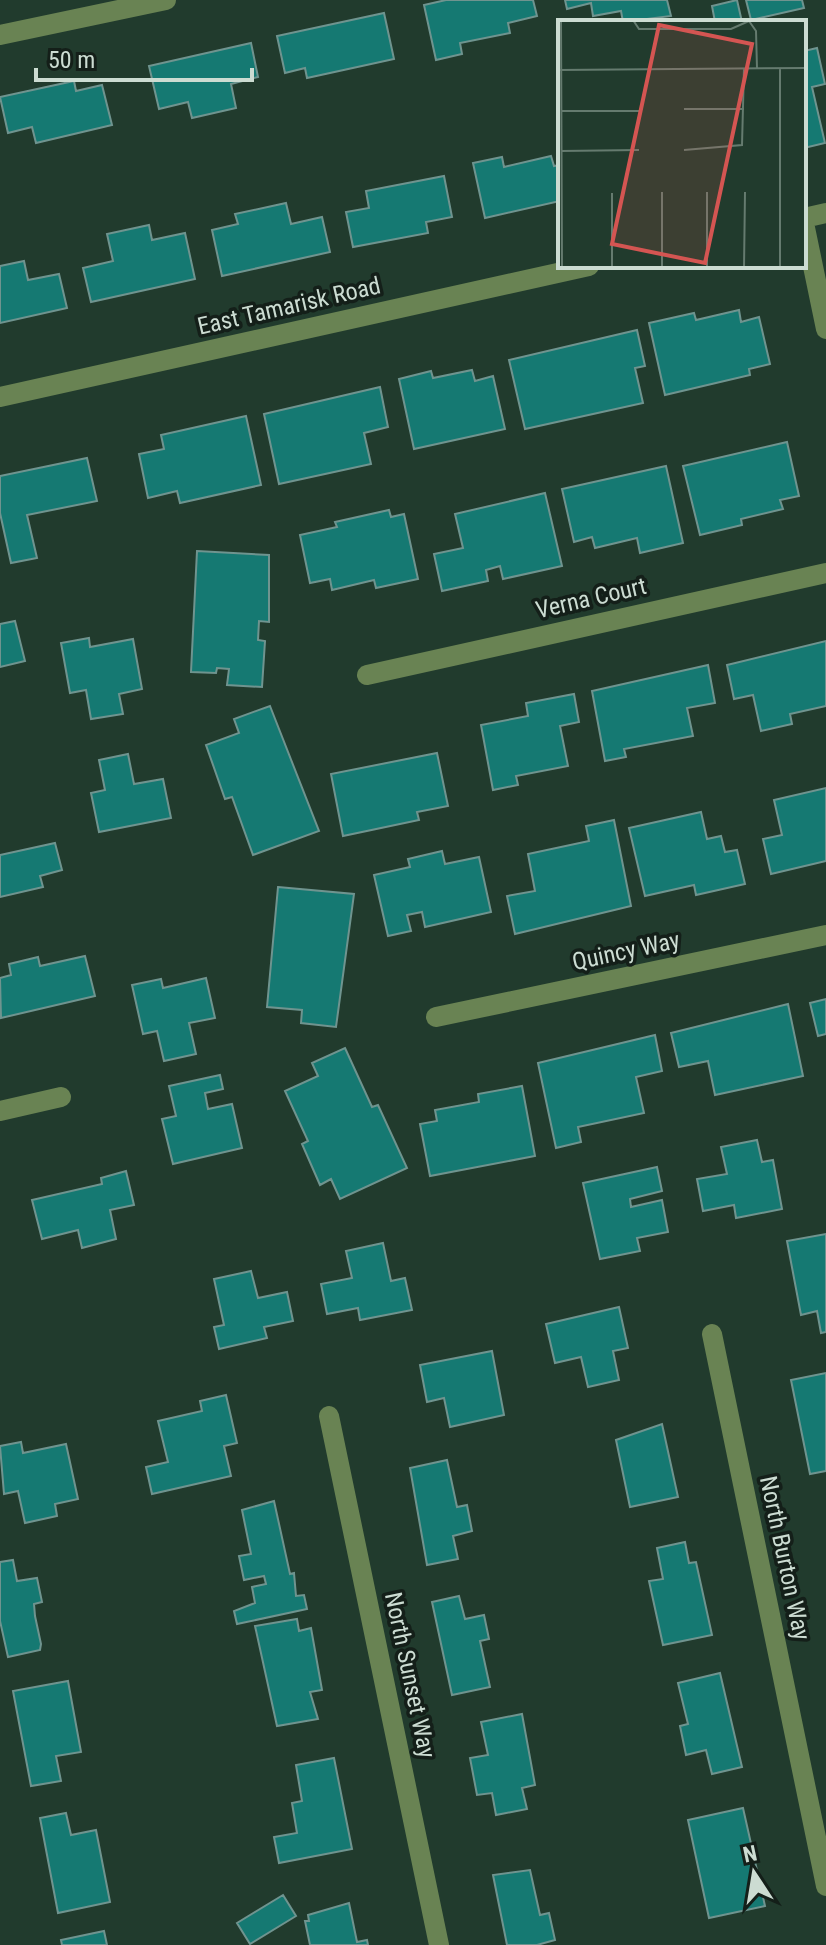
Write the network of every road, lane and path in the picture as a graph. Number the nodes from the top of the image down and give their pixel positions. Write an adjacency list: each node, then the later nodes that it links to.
1 (166, 0): 2 (street)
2 (0, 35)
3 (826, 213): 4 (street)
4 (806, 220)
5 (806, 231): 7 (street)
6 (580, 268): 8 (street, East Tamarisk Road)
7 (826, 329)
8 (0, 397)
9 (826, 573): 10 (street, Verna Court)
10 (367, 675)
11 (826, 935): 12 (street, Quincy Way)
12 (436, 1017)
13 (61, 1097): 14 (street)
14 (0, 1111)
15 (712, 1334): 17 (street, North Burton Way)
16 (329, 1416): 18 (street, North Sunset Way)
17 (826, 1886)
18 (439, 1945)

